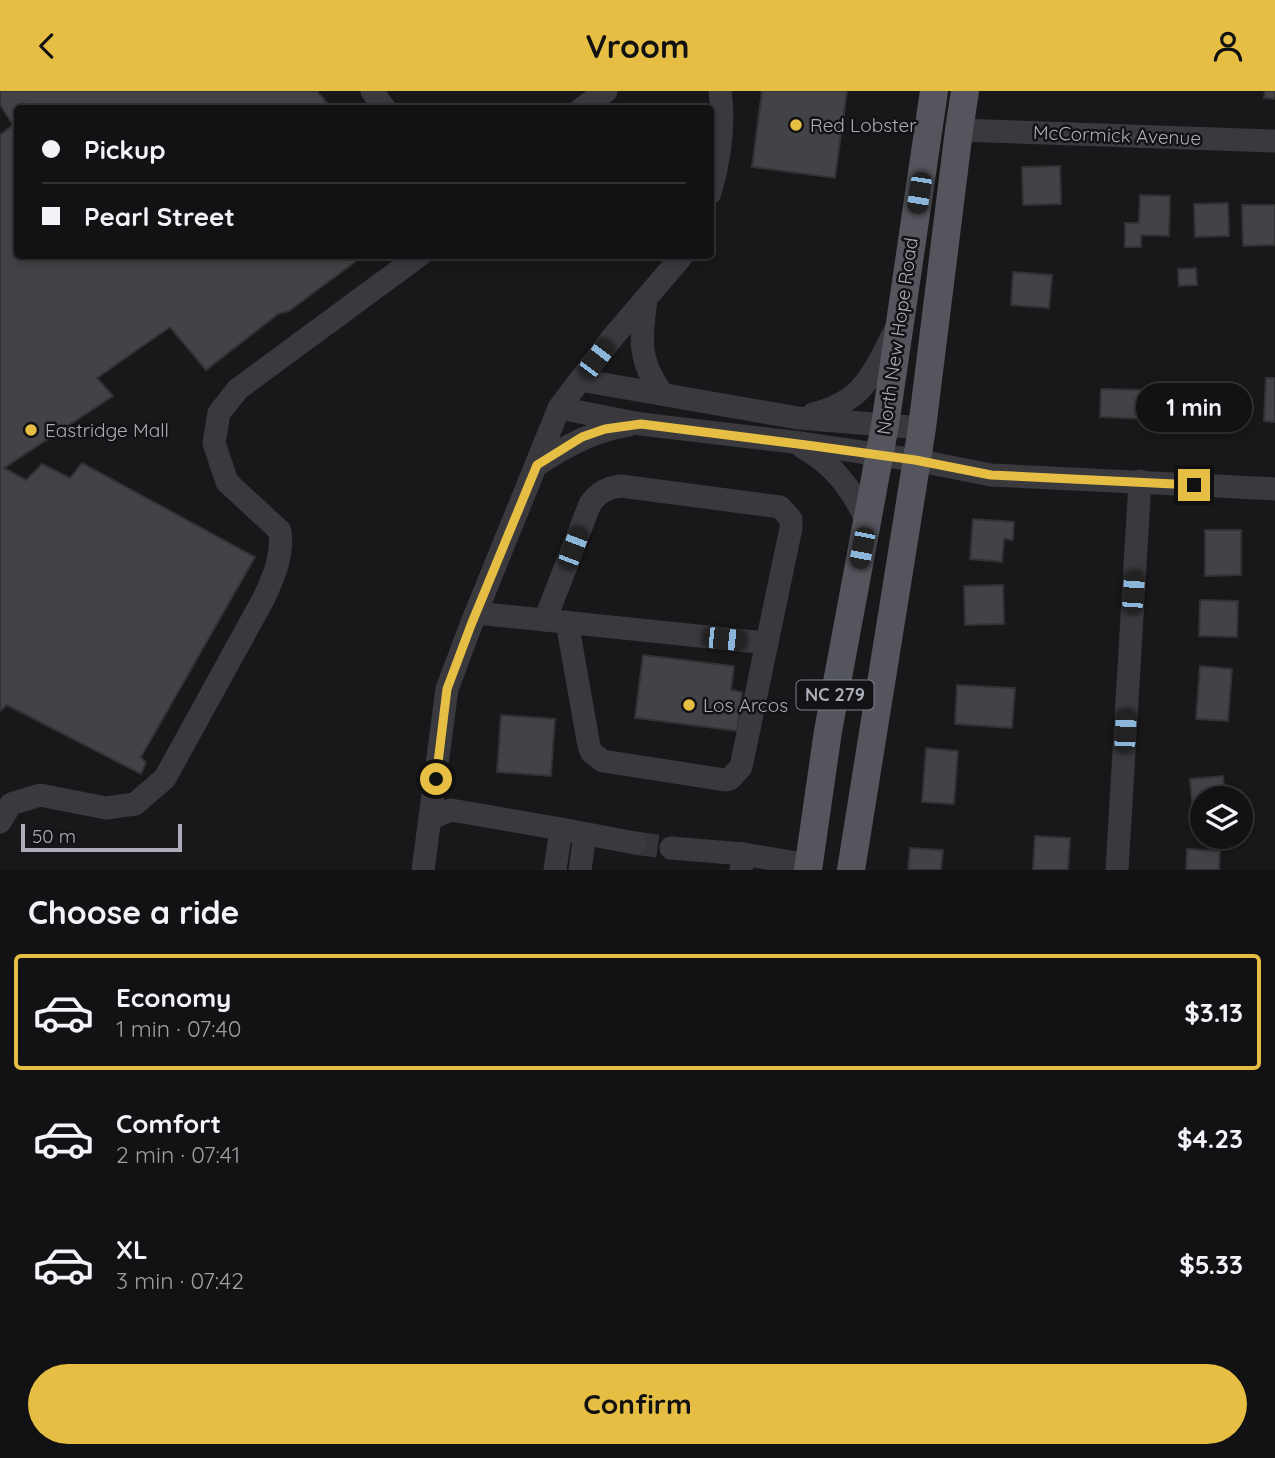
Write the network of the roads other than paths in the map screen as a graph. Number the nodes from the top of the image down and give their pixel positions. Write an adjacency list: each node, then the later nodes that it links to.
1 (606, 91): 5 (street)
2 (720, 91): 8 (street)
3 (934, 91): 12 (main road, North New Hope Road / NC 279)
4 (965, 91): 6 (main road, North New Hope Road)
5 (587, 105)
6 (958, 129): 7 (street, McCormick Avenue); 19 (main road, North New Hope Road)
7 (1275, 141)
8 (714, 178)
9 (415, 259): 31 (street)
10 (680, 259): 11 (street)
11 (646, 299): 13 (street); 14 (street)
12 (900, 321): 16 (street); 18 (main road, North New Hope Road / NC 279)
13 (580, 380): 14 (street); 15 (street)
14 (662, 394): 16 (street)
15 (559, 408): 17 (street); 23 (street)
16 (798, 418): 18 (street)
17 (641, 424): 20 (street); 23 (street)
18 (885, 425): 19 (street); 21 (main road, North New Hope Road / NC 279)
19 (922, 428): 22 (main road, North New Hope Road)
20 (793, 442): 21 (street); 26 (street)
21 (880, 455): 22 (street); 26 (main road, North New Hope Road / NC 279)
22 (915, 460): 24 (street); 41 (main road, North New Hope Road)
23 (537, 465): 27 (street)
24 (1140, 481): 25 (street); 42 (street)
25 (1275, 489)
26 (867, 521): 37 (main road, North New Hope Road / NC 279)
27 (476, 613): 28 (street); 30 (street)
28 (556, 621): 29 (street); 29 (street); 29 (street)
29 (767, 643)
30 (431, 818): 32 (street); 38 (street)
31 (0, 822)
32 (561, 829): 33 (street); 39 (street)
33 (585, 834): 34 (street); 40 (street)
34 (635, 843)
35 (671, 848): 36 (street)
36 (742, 862): 37 (street)
37 (808, 867)
38 (423, 870)
39 (555, 870)
40 (580, 870)
41 (851, 870)
42 (1117, 870)

